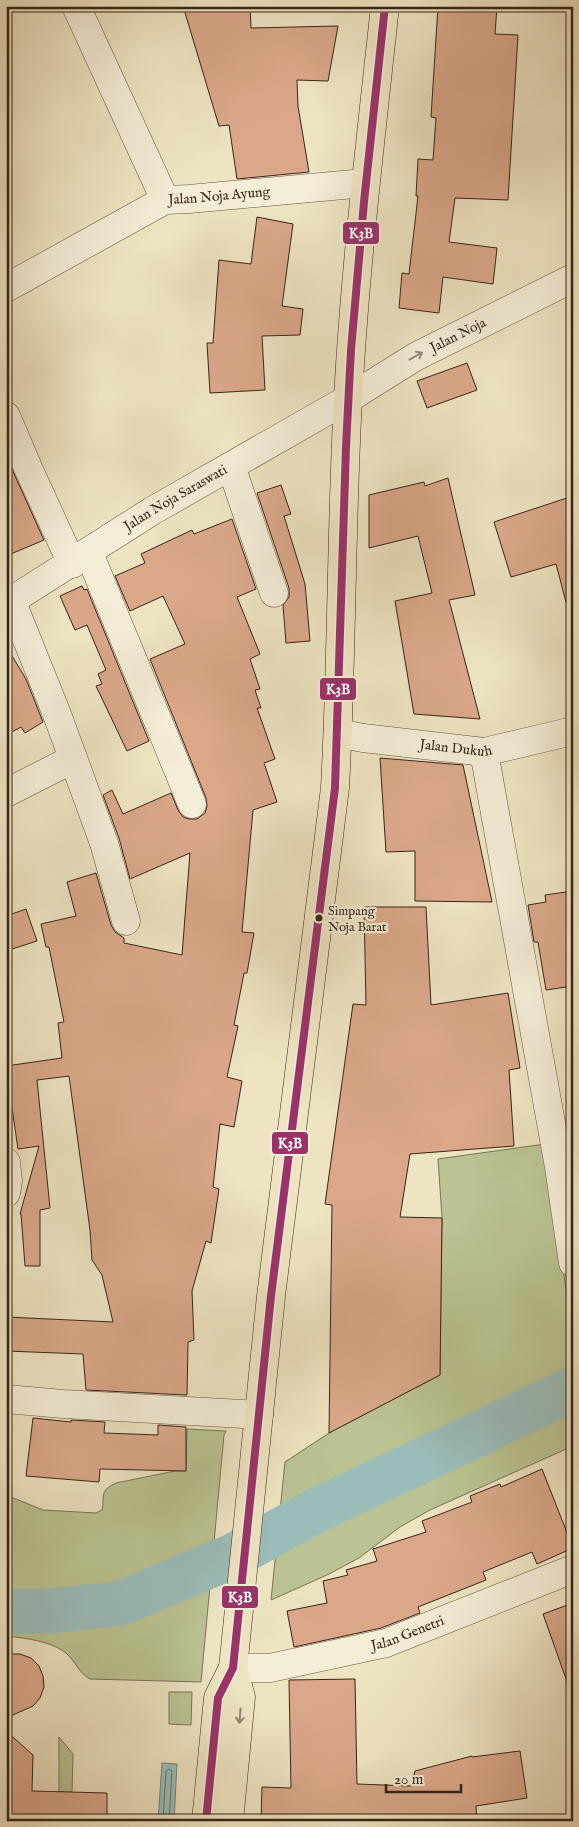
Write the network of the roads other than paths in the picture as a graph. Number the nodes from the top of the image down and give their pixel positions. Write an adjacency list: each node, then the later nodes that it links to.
1 (76, 6): 4 (street)
2 (385, 6): 3 (highway)
3 (365, 184): 4 (street, Jalan Noja Ayung); 7 (highway)
4 (165, 200): 6 (street, Jalan Noja Ayung)
5 (573, 278): 7 (street, Jalan Noja, one-way to 5)
6 (6, 288)
7 (348, 399): 9 (street, Jalan Noja Saraswati); 14 (highway)
8 (6, 416): 10 (street)
9 (231, 466): 10 (street, Jalan Noja Saraswati); 11 (street)
10 (80, 558): 12 (street, Jalan Noja Saraswati); 18 (street)
11 (274, 593)
12 (9, 602): 16 (street)
13 (573, 731): 15 (street, Jalan Dukuh)
14 (338, 733): 15 (street, Jalan Dukuh); 25 (highway)
15 (484, 752): 21 (street)
16 (73, 759): 17 (street); 19 (street)
17 (6, 793)
18 (192, 804)
19 (126, 921)
20 (6, 1162): 22 (street)
21 (566, 1165): 23 (street)
22 (6, 1193)
23 (573, 1263)
24 (6, 1399): 25 (street)
25 (258, 1427): 27 (highway)
26 (573, 1569): 27 (street, Jalan Genetri)
27 (233, 1668): 28 (highway); 29 (highway, one-way to 29)
28 (206, 1821)
29 (229, 1821)

